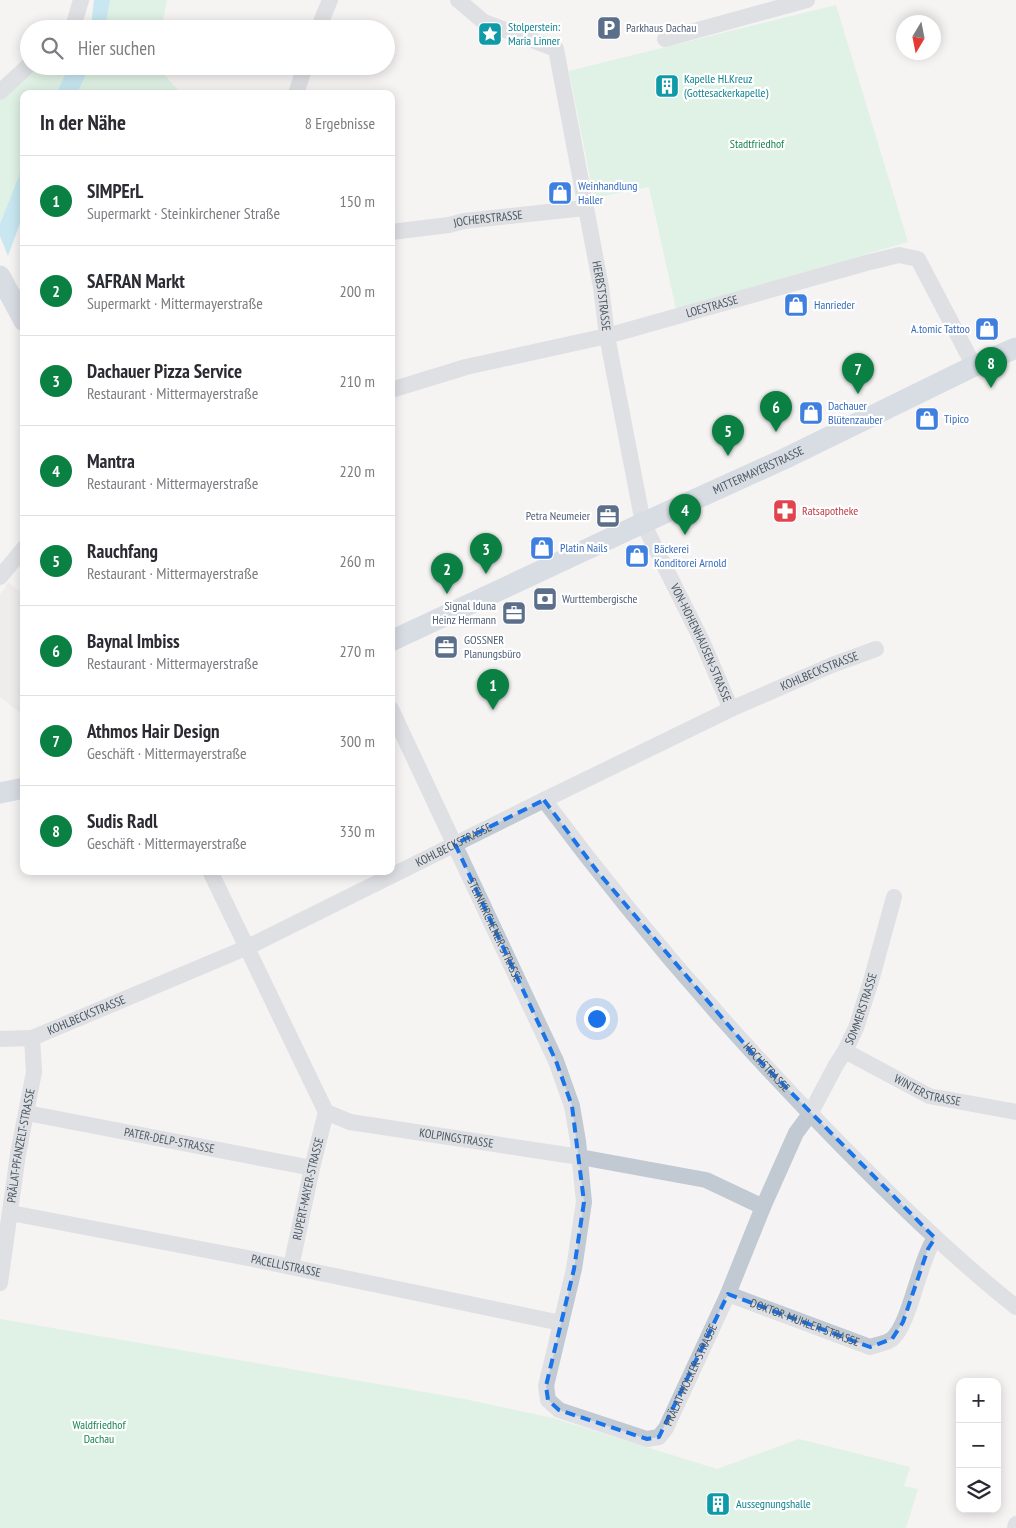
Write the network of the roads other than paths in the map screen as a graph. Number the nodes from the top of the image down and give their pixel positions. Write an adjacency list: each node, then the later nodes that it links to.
1 (81, 0): 5 (street)
2 (330, 0): 6 (street)
3 (458, 0): 12 (street, HERBSTSTRASSE)
4 (807, 0): 7 (street)
5 (75, 20)
6 (322, 20)
7 (665, 39)
8 (20, 73): 11 (street)
9 (302, 75): 10 (street)
10 (297, 90)
11 (0, 92)
12 (585, 208): 13 (street, JOCHERSTRASSE); 16 (street, HERBSTSTRASSE)
13 (395, 232)
14 (0, 276): 15 (main road)
15 (20, 314)
16 (607, 336): 18 (street, LOESTRASSE); 19 (street, LOESTRASSE); 20 (street, HERBSTSTRASSE)
17 (1016, 348): 18 (main road, MITTERMAYERSTRASSE)
18 (974, 366): 20 (main road, MITTERMAYERSTRASSE)
19 (395, 389)
20 (643, 522): 23 (main road, MITTERMAYERSTRASSE); 25 (street, VON-HOHENHAUSEN-STRASSE)
21 (20, 553): 22 (street)
22 (0, 577)
23 (395, 639)
24 (876, 649): 25 (street, KOHLBECKSTRASSE)
25 (731, 709): 29 (street, KOHLBECKSTRASSE)
26 (395, 718): 30 (street, STEINKIRCHENER STRASSE)
27 (20, 789): 28 (main road)
28 (0, 793)
29 (544, 800): 30 (street, KOHLBECKSTRASSE); 42 (street, HOCHSTRASSE)
30 (454, 844): 31 (street, KOHLBECKSTRASSE); 43 (street, STEINKIRCHENER STRASSE)
31 (395, 874)
32 (212, 875): 35 (street)
33 (392, 875): 35 (street, KOHLBECKSTRASSE)
34 (894, 898): 38 (street, SOMMERSTRASSE)
35 (248, 947): 36 (street, KOHLBECKSTRASSE); 39 (street)
36 (32, 1038): 37 (street, KOHLBECKSTRASSE); 41 (street, PRÄLAT-PFANZELT-STRASSE)
37 (0, 1039)
38 (845, 1051): 40 (street, WINTERSTRASSE); 42 (street, SOMMERSTRASSE)
39 (326, 1112): 43 (street, KOLPINGSTRASSE); 44 (street, RUPERT-MAYER-STRASSE)
40 (1016, 1112)
41 (27, 1113): 44 (street, PATER-DELP-STRASSE); 46 (street, PRÄLAT-PFANZELT-STRASSE)
42 (810, 1114): 45 (street, PRÄLAT-WOLKER-STRASSE); 47 (street, HOCHSTRASSE)
43 (580, 1157): 45 (street, KOLPINGSTRASSE); 52 (street, PRÄLAT-WOLKER-STRASSE)
44 (312, 1168): 48 (street, RUPERT-MAYER-STRASSE)
45 (763, 1206): 50 (street, PRÄLAT-WOLKER-STRASSE)
46 (11, 1213): 48 (street, PACELLISTRASSE); 49 (street, PRÄLAT-PFANZELT-STRASSE)
47 (935, 1238): 50 (street, DOKTOR-MUHLER-STRASSE); 51 (street, HOCHSTRASSE)
48 (291, 1267): 52 (street, PACELLISTRASSE)
49 (0, 1283)
50 (728, 1294): 52 (street, PRÄLAT-WOLKER-STRASSE)
51 (1016, 1307)
52 (561, 1323)
53 (1016, 1524): 54 (street)
54 (1015, 1528)

